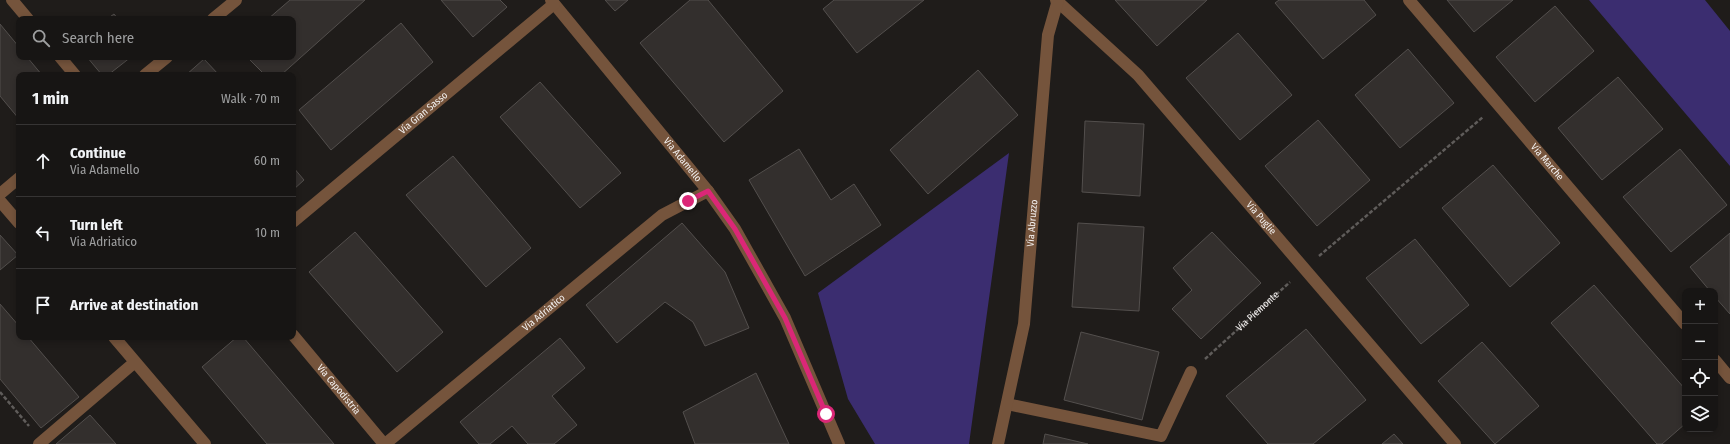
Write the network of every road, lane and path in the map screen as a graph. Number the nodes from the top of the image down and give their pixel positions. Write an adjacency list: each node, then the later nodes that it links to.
1 (12, 0): 6 (street)
2 (236, 0): 7 (street)
3 (1057, 0): 19 (street, Via Puglie); 28 (street, Via Abruzzo)
4 (1409, 0): 12 (street, Via Marche)
5 (553, 2): 14 (street, Via Adamello); 18 (street, Via Gran Sasso)
6 (25, 16)
7 (217, 16)
8 (62, 60): 10 (street)
9 (163, 60): 11 (street)
10 (72, 72)
11 (149, 72)
12 (1499, 104): 19 (path, Via Piemonte); 20 (street, Via Marche)
13 (16, 181): 15 (street)
14 (708, 191): 31 (street, Via Adriatico); 32 (street, Via Adamello)
15 (0, 194)
16 (0, 200): 17 (street)
17 (16, 219)
18 (296, 219)
19 (1305, 269): 25 (path, Via Piemonte); 34 (street, Via Puglie)
20 (1682, 320)
21 (296, 339): 31 (street, Via Capodistria)
22 (117, 340): 23 (street)
23 (135, 362): 29 (street); 30 (street)
24 (1718, 364): 26 (street)
25 (1191, 372): 28 (street)
26 (1730, 378)
27 (0, 392): 29 (path)
28 (1007, 404): 33 (street, Via Abruzzo)
29 (40, 443)
30 (205, 444)
31 (384, 444)
32 (839, 444)
33 (998, 444)
34 (1455, 444)

